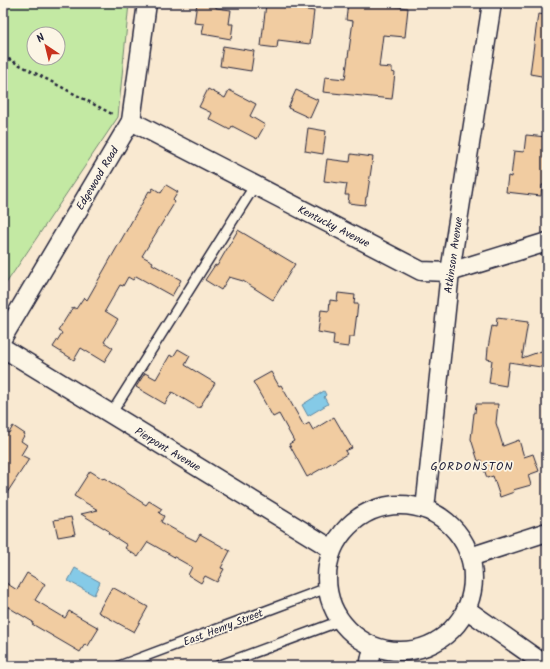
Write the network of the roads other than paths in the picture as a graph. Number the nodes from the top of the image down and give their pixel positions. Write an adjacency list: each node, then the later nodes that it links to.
1 (147, 3): 3 (street, Edgewood Road)
2 (492, 3): 6 (street, Atkinson Avenue)
3 (124, 119): 4 (street, Kentucky Avenue); 7 (street, Edgewood Road)
4 (255, 185): 6 (street, Kentucky Avenue); 9 (lane)
5 (547, 242): 6 (street, Kentucky Avenue)
6 (450, 272): 10 (street, Atkinson Avenue)
7 (3, 337)
8 (3, 348): 9 (street, Pierpont Avenue)
9 (111, 414): 12 (street, Pierpont Avenue)
10 (425, 509): 12 (street); 13 (street)
11 (547, 532): 13 (street)
12 (332, 549): 14 (street)
13 (470, 557): 15 (street)
14 (327, 588): 16 (street); 19 (lane, East Henry Street)
15 (466, 610): 18 (street); 22 (street)
16 (340, 621): 17 (street); 20 (lane)
17 (373, 647): 18 (street); 21 (street)
18 (409, 658)
19 (119, 666)
20 (218, 666)
21 (369, 666)
22 (547, 666)

